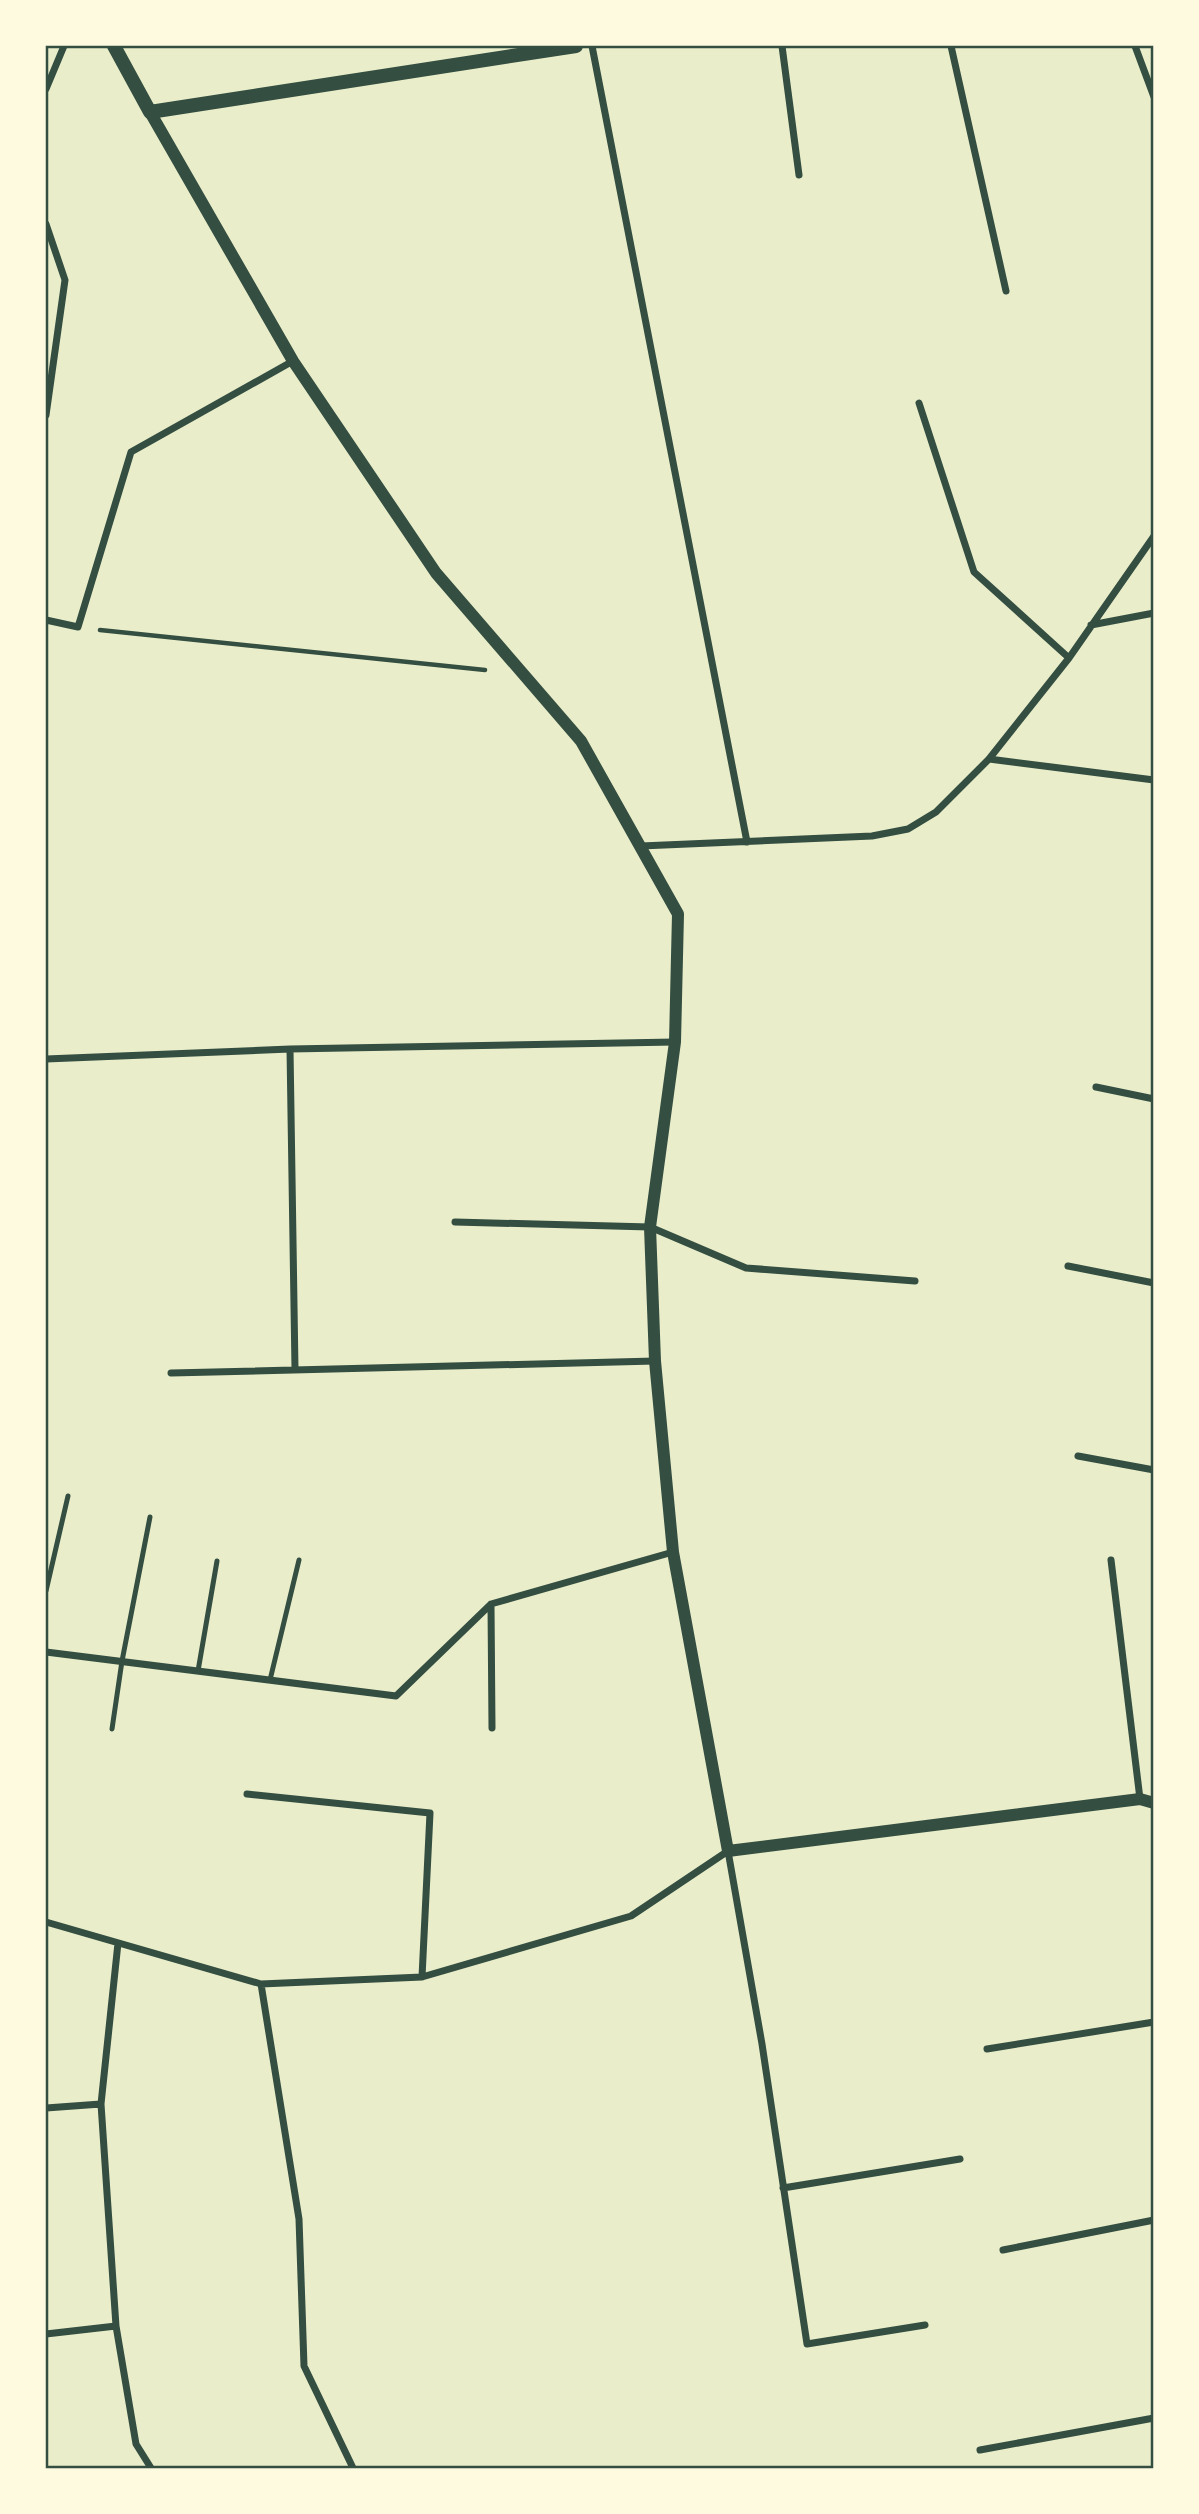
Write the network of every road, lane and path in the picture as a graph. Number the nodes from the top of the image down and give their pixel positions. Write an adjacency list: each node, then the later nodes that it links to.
1 (64, 46): 9 (street)
2 (114, 46): 11 (main road)
3 (576, 46): 8 (main road)
4 (592, 46): 27 (street)
5 (782, 46): 12 (street)
6 (951, 46): 14 (street)
7 (1135, 46): 10 (street)
8 (494, 52): 11 (main road)
9 (46, 89)
10 (1153, 97)
11 (150, 112): 15 (street)
12 (799, 175)
13 (46, 224): 17 (street)
14 (1006, 291)
15 (293, 361): 22 (street); 24 (street)
16 (919, 403): 23 (street)
17 (46, 415)
18 (1153, 536): 21 (street)
19 (1153, 613): 21 (street)
20 (46, 620): 22 (street)
21 (1091, 625): 23 (street)
22 (78, 627): 24 (path)
23 (1069, 658): 25 (street)
24 (524, 674): 28 (street)
25 (989, 758): 26 (street); 27 (street)
26 (1153, 780)
27 (747, 842): 28 (street)
28 (641, 846): 29 (street)
29 (675, 1042): 30 (street); 35 (street)
30 (290, 1049): 31 (street); 40 (street)
31 (46, 1059)
32 (1096, 1087): 33 (street)
33 (1153, 1099)
34 (455, 1222): 35 (street)
35 (650, 1227): 37 (street); 39 (street)
36 (1068, 1266): 38 (street)
37 (915, 1280)
38 (1153, 1283)
39 (655, 1361): 40 (street); 46 (street)
40 (295, 1370): 41 (street)
41 (171, 1373)
42 (1079, 1456): 43 (street)
43 (1153, 1470)
44 (68, 1496): 50 (lane)
45 (150, 1517): 53 (lane)
46 (673, 1552): 51 (street); 61 (street)
47 (299, 1560): 55 (lane)
48 (1111, 1560): 59 (street)
49 (218, 1561): 54 (lane)
50 (46, 1591)
51 (491, 1604): 55 (street); 56 (street)
52 (46, 1652): 53 (street)
53 (121, 1661): 54 (street); 57 (lane)
54 (198, 1671): 55 (street)
55 (270, 1680)
56 (492, 1728)
57 (113, 1729)
58 (247, 1794): 64 (street)
59 (1140, 1799): 60 (street); 61 (street)
60 (1153, 1802)
61 (728, 1851): 64 (street); 71 (street)
62 (46, 1922): 63 (street)
63 (118, 1942): 65 (street); 68 (street)
64 (422, 1977): 65 (street)
65 (261, 1984): 80 (street)
66 (1153, 2022): 67 (street)
67 (987, 2049)
68 (101, 2104): 69 (street); 75 (street)
69 (46, 2108)
70 (960, 2159): 71 (street)
71 (783, 2188): 74 (street)
72 (1153, 2220): 73 (street)
73 (1003, 2250)
74 (925, 2325)
75 (116, 2326): 76 (street); 79 (street)
76 (46, 2334)
77 (1153, 2418): 78 (street)
78 (980, 2450)
79 (150, 2469)
80 (353, 2469)

